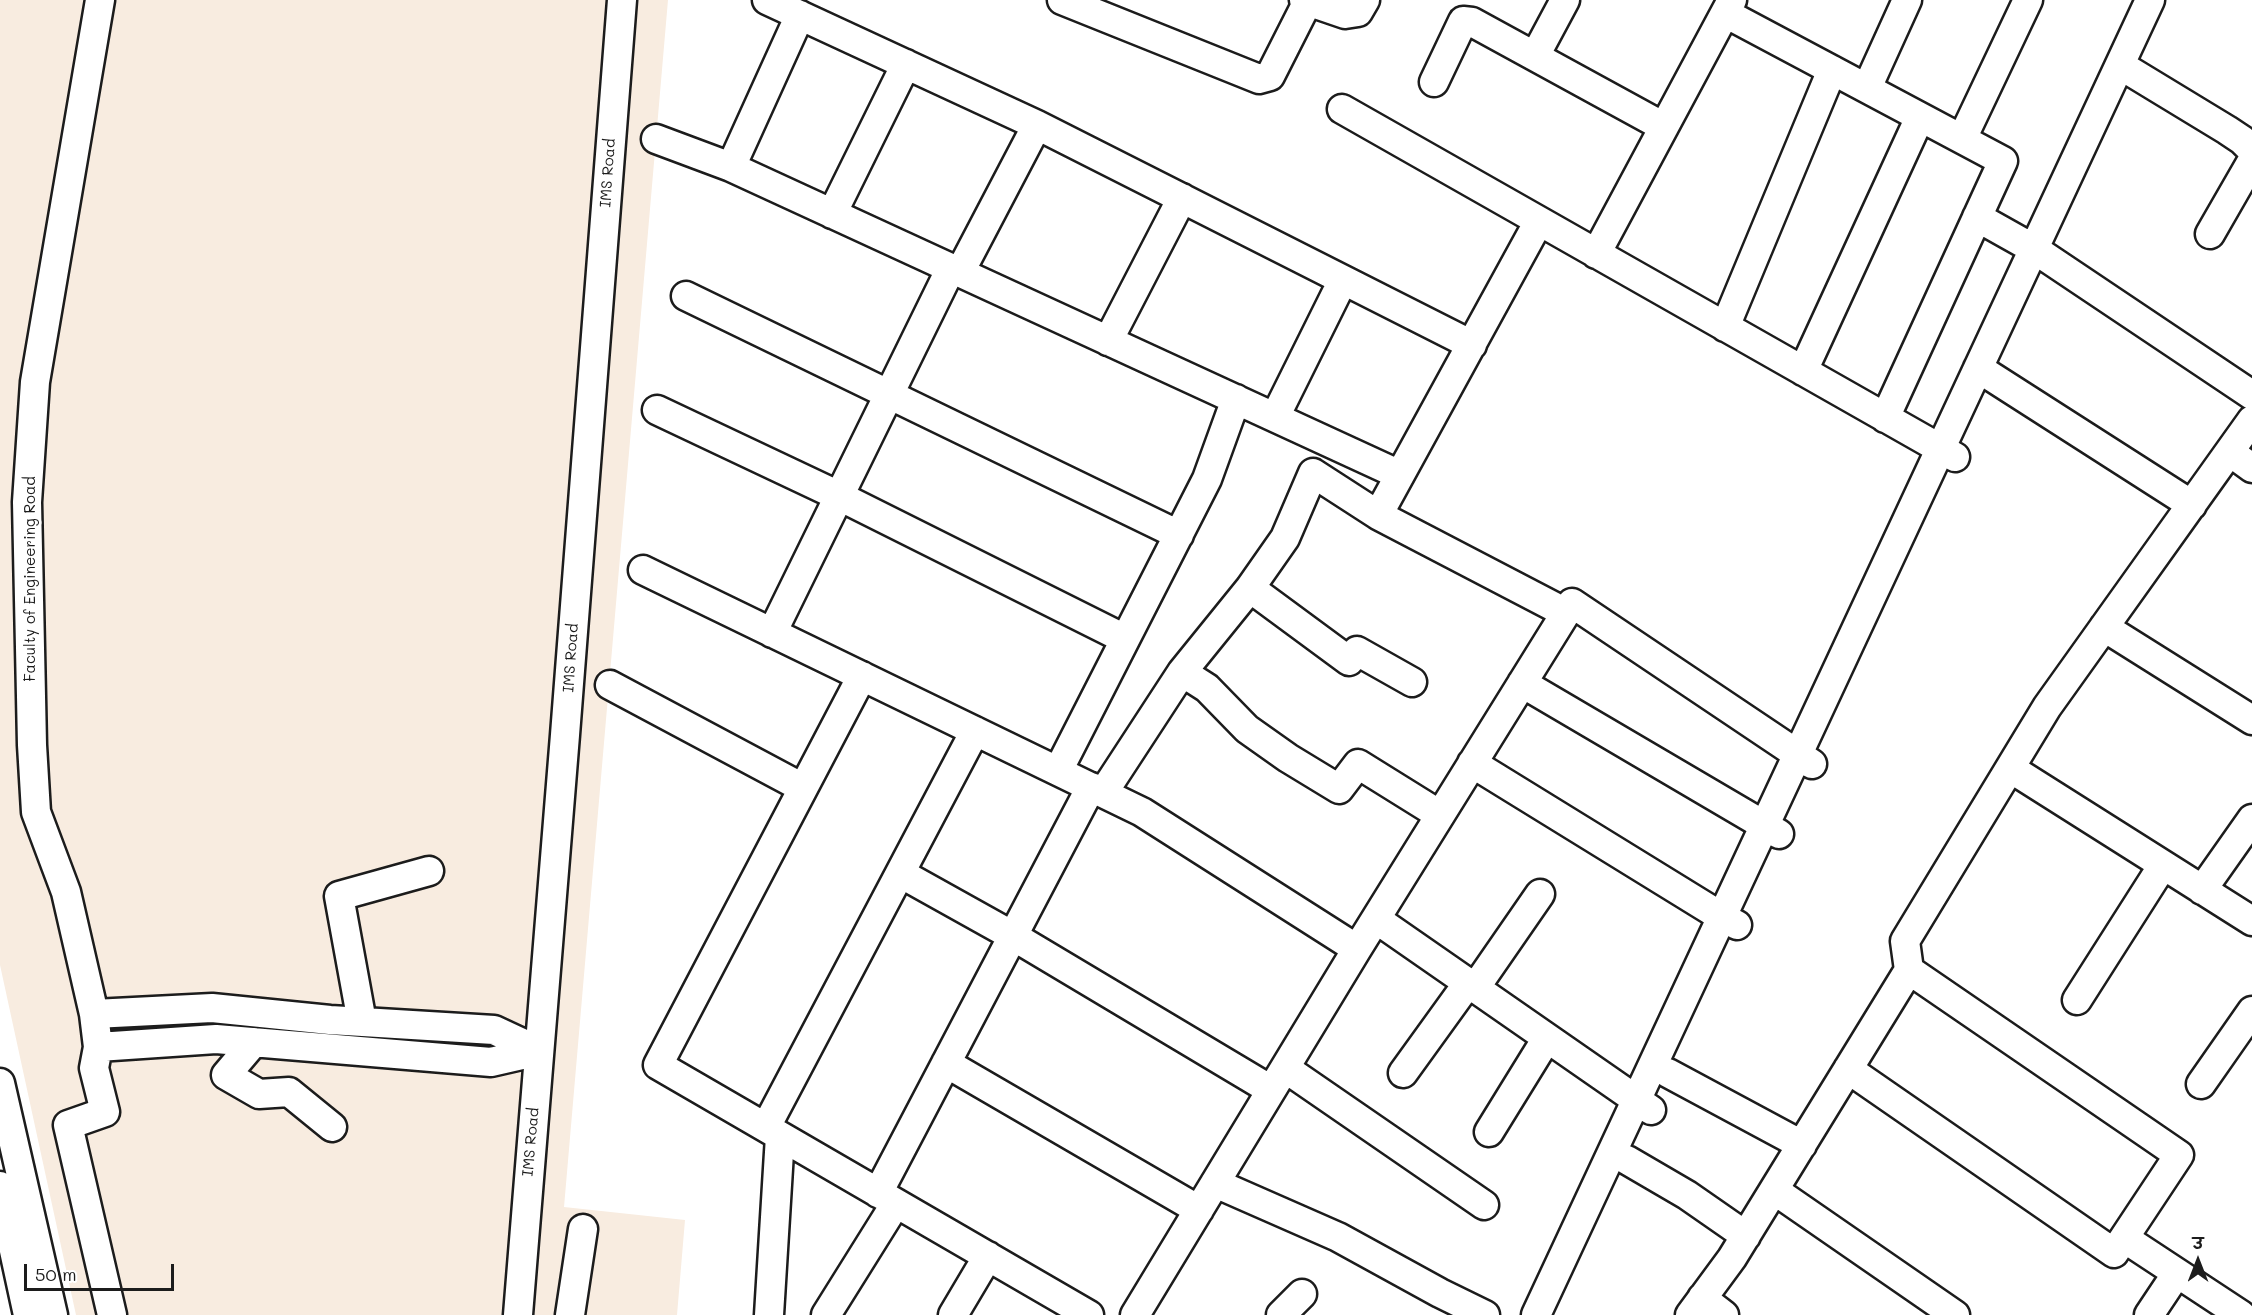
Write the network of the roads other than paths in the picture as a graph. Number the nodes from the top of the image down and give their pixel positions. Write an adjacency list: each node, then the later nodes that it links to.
1 (100, 0): 94 (street, Faculty of Engineering Road)
2 (622, 0): 99 (street, IMS Road)
3 (766, 0): 13 (street)
4 (1062, 0): 11 (street)
5 (1365, 0): 11 (street)
6 (1565, 0): 14 (street)
7 (1907, 0): 19 (street)
8 (2028, 0): 25 (street)
9 (2150, 0): 16 (street)
10 (2168, 0): 16 (street)
11 (1306, 1)
12 (1729, 6): 17 (street); 23 (street)
13 (800, 15): 15 (street); 28 (street)
14 (1535, 56): 18 (street); 23 (street)
15 (906, 64): 22 (street); 30 (street)
16 (2127, 69): 26 (street); 35 (street)
17 (1832, 70): 19 (street); 39 (street)
18 (1434, 82)
19 (1867, 88): 21 (street)
20 (1342, 109): 32 (street)
21 (1920, 117): 25 (street); 42 (street)
22 (1037, 125): 29 (street); 36 (street)
23 (1664, 127): 34 (street)
24 (656, 139): 28 (street)
25 (1962, 139): 31 (street)
26 (2252, 150)
27 (2252, 161): 33 (street)
28 (731, 167): 30 (street)
29 (1182, 198): 37 (street); 40 (street)
30 (832, 214): 36 (street)
31 (1977, 217): 35 (street); 49 (street)
32 (1539, 221): 34 (street); 41 (street)
33 (2210, 234)
34 (1596, 254): 39 (street)
35 (2041, 254): 43 (street); 45 (street)
36 (955, 270): 40 (street); 44 (street)
37 (1343, 280): 41 (street); 48 (street)
38 (686, 296): 44 (street)
39 (1725, 327): 42 (street)
40 (1108, 341): 46 (street)
41 (1472, 345): 53 (street)
42 (1803, 371): 49 (street)
43 (1985, 372): 51 (street); 55 (street)
44 (889, 394): 54 (street); 57 (street)
45 (2252, 395)
46 (1236, 399): 48 (street); 57 (street)
47 (657, 410): 54 (street)
48 (1275, 417): 53 (street)
49 (1886, 418): 51 (street)
50 (2252, 420): 52 (street)
51 (1947, 453): 71 (street)
52 (2241, 460): 55 (street)
53 (1400, 475): 56 (street)
54 (839, 496): 62 (street); 63 (street)
55 (2192, 505): 61 (street)
56 (1378, 515): 59 (street); 60 (street)
57 (1179, 535): 63 (street)
58 (643, 570): 62 (street)
59 (1250, 588): 64 (street); 66 (street)
60 (1566, 613): 67 (street); 71 (street)
61 (2104, 627): 69 (street); 73 (street)
62 (772, 633): 65 (street)
63 (1125, 639): 74 (street)
64 (1182, 672): 76 (street); 77 (street)
65 (862, 676): 70 (street); 75 (street)
66 (1412, 681)
67 (1522, 683): 72 (street); 79 (street)
68 (610, 685): 75 (street)
69 (2252, 720)
70 (975, 731): 74 (street); 82 (street)
71 (1804, 760): 79 (street)
72 (1472, 763): 77 (street); 86 (street)
73 (2010, 768): 80 (street); 90 (street)
74 (1058, 771): 76 (street)
75 (803, 788): 109 (street)
76 (1097, 790): 88 (street); 89 (street)
77 (1440, 815): 85 (street)
78 (2252, 819): 83 (street)
79 (1772, 830): 86 (street)
80 (2163, 865): 83 (street); 92 (street)
81 (429, 871): 95 (street)
82 (900, 873): 88 (street); 109 (street)
83 (2202, 890): 87 (street)
84 (1540, 894): 91 (street)
85 (1376, 919): 89 (street); 91 (street)
86 (1730, 921): 103 (street); 107 (street)
87 (2252, 921)
88 (1013, 936): 100 (street); 104 (street)
89 (1357, 949): 104 (street)
90 (1909, 970): 101 (street); 121 (street)
91 (1472, 986): 96 (street); 102 (street)
92 (2077, 1000)
93 (2252, 1011): 106 (street)
94 (94, 1014): 95 (street); 98 (street, Faculty of Engineering Road)
95 (362, 1022): 99 (street)
96 (1547, 1038): 107 (street); 110 (street)
97 (254, 1042): 98 (street); 99 (street); 108 (street)
98 (98, 1047): 129 (street, Faculty of Engineering Road)
99 (539, 1051): 130 (street, IMS Road)
100 (946, 1063): 116 (street); 118 (street)
101 (1848, 1069): 111 (street); 121 (street)
102 (1402, 1073)
103 (1668, 1073): 107 (street); 111 (street)
104 (1278, 1079): 113 (street); 117 (street)
105 (0, 1083): 128 (street)
106 (2202, 1084)
107 (1643, 1105): 112 (street); 139 (street)
108 (332, 1127)
109 (773, 1132): 116 (street); 132 (street)
110 (1489, 1132)
111 (1802, 1145): 115 (street)
112 (1627, 1160): 120 (street); 140 (street)
113 (1215, 1183): 118 (street); 125 (street)
114 (0, 1186): 127 (street)
115 (1774, 1190): 120 (street); 141 (street)
116 (887, 1198): 122 (street); 133 (street)
117 (1484, 1205)
118 (1199, 1210): 136 (street)
119 (583, 1229): 131 (street)
120 (1746, 1236): 126 (street)
121 (2124, 1238): 123 (street)
122 (988, 1256): 134 (street); 135 (street)
123 (2177, 1273): 142 (street); 143 (street)
124 (1302, 1294): 137 (street)
125 (1449, 1307): 138 (street)
126 (1705, 1309)
127 (28, 1315)
128 (53, 1315)
129 (112, 1315)
130 (518, 1315)
131 (570, 1315)
132 (769, 1315)
133 (826, 1315)
134 (953, 1315)
135 (1089, 1315)
136 (1135, 1315)
137 (1281, 1315)
138 (1485, 1315)
139 (1536, 1315)
140 (1555, 1315)
141 (1955, 1315)
142 (2149, 1315)
143 (2241, 1315)

